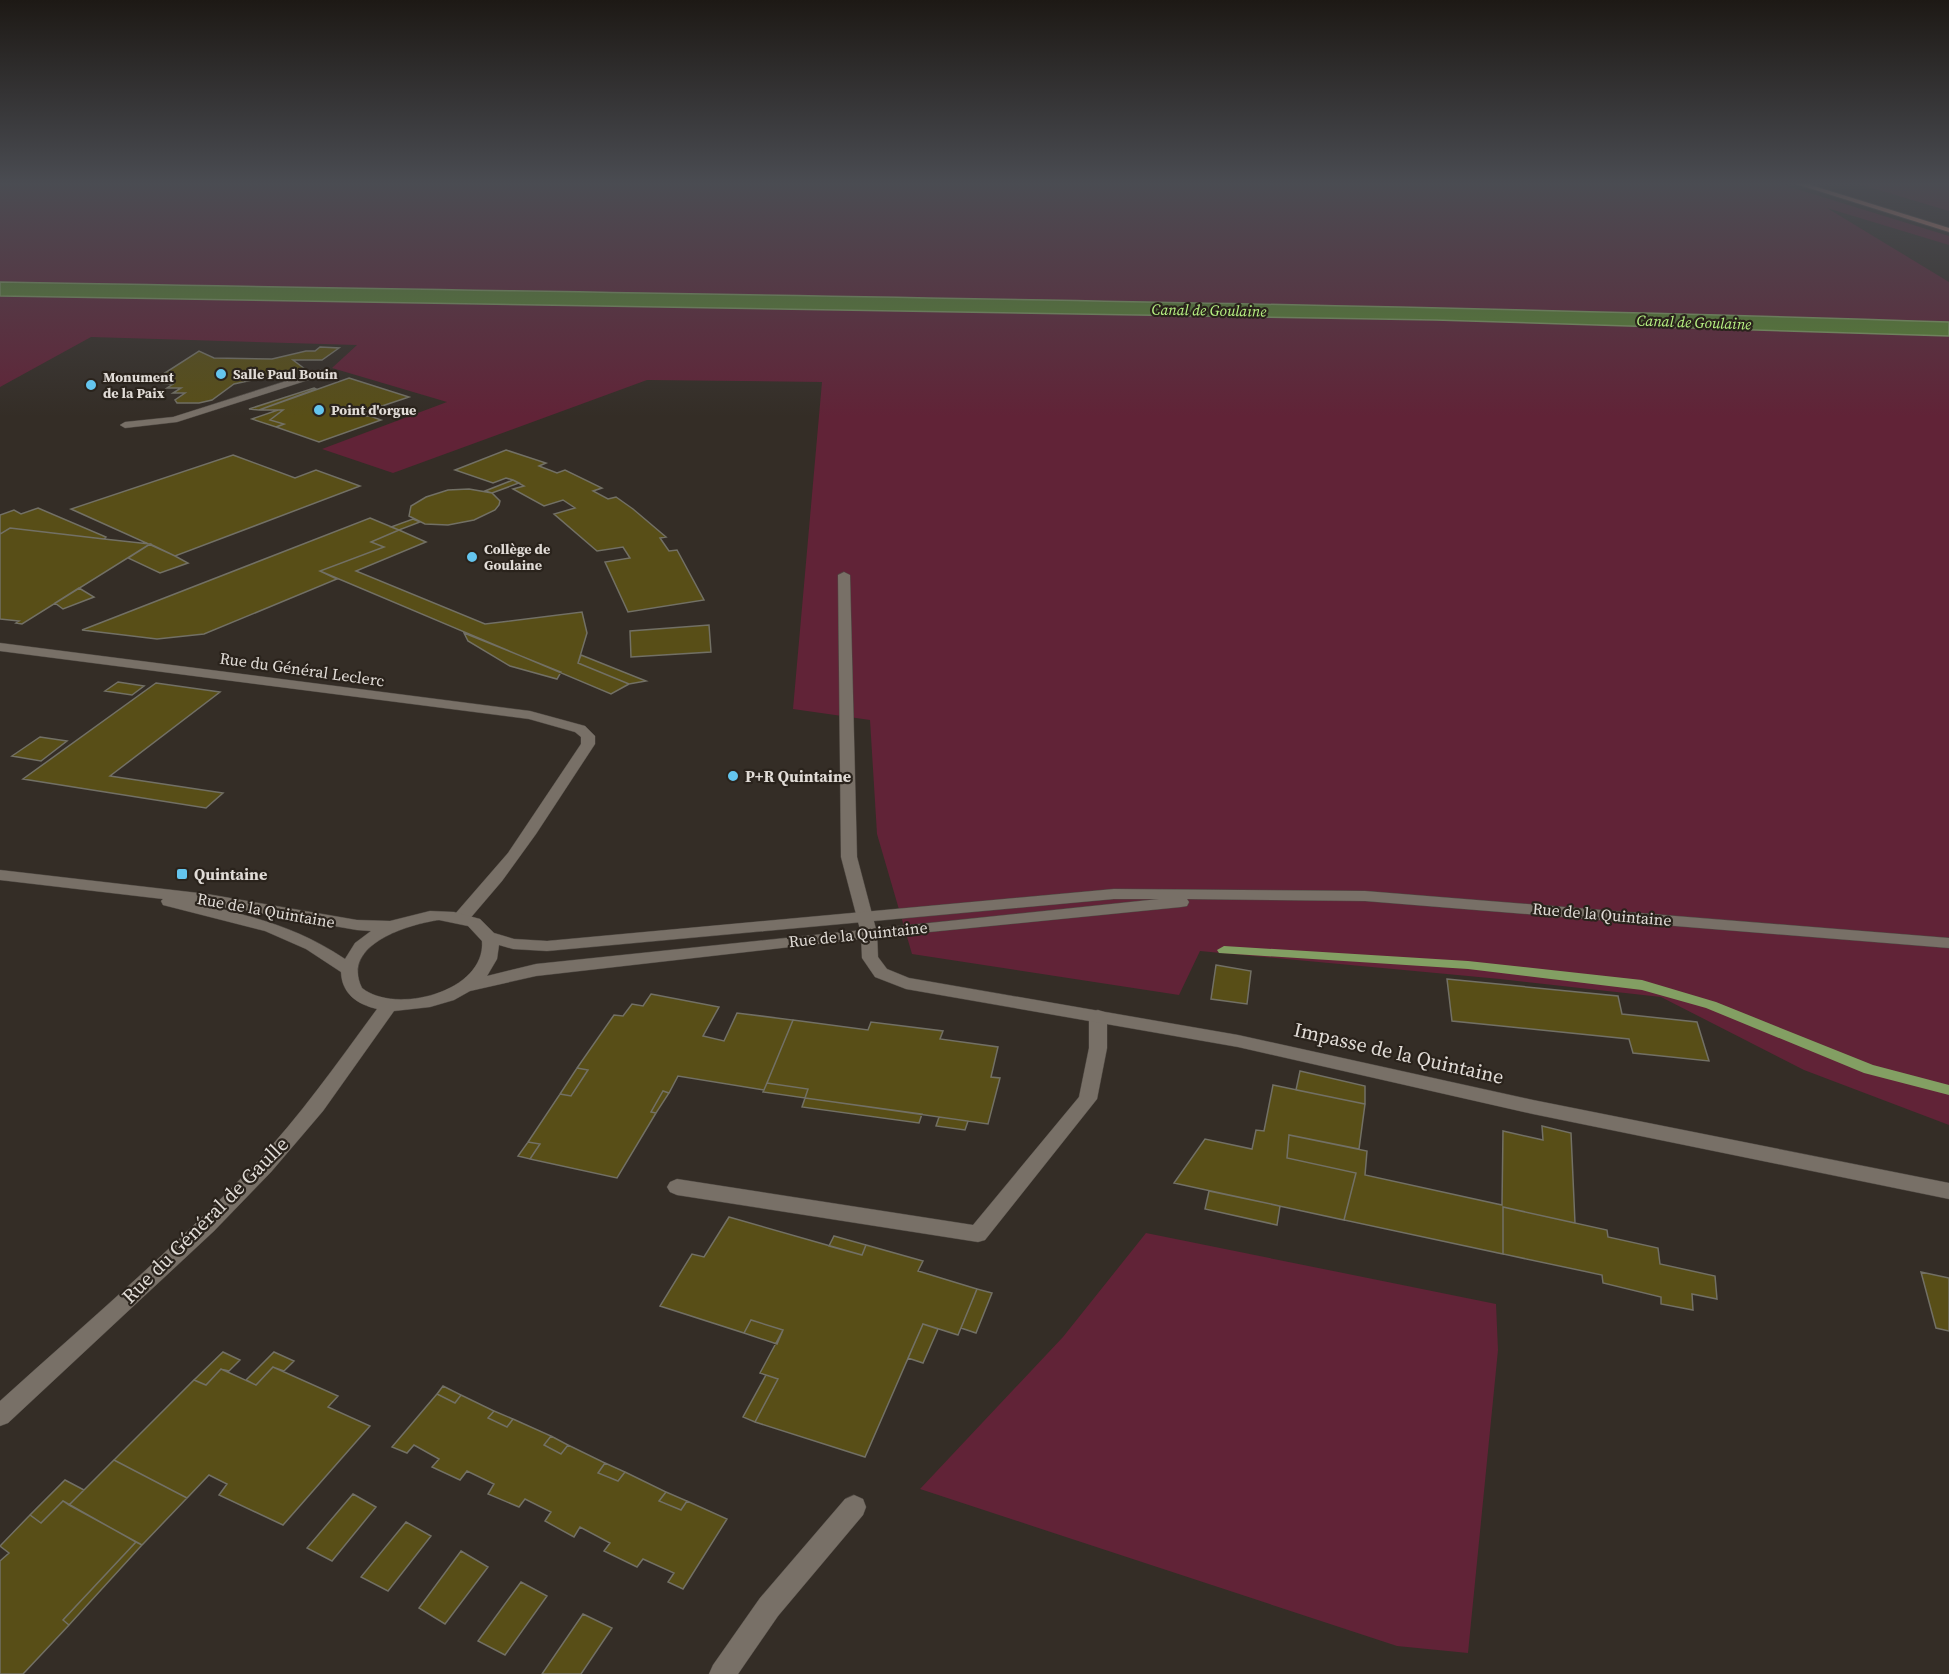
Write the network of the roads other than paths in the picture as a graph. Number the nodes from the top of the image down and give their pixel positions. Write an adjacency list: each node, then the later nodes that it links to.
1 (321, 373): 2 (street)
2 (124, 425)
3 (844, 575): 8 (street, Impasse de la Quintaine)
4 (0, 647): 7 (street, Rue du Général Leclerc)
5 (0, 875): 6 (street, Rue de la Quintaine)
6 (140, 891): 9 (street, Rue de la Quintaine); 12 (street, Rue de la Quintaine)
7 (460, 918): 9 (street); 10 (street)
8 (867, 925): 10 (street, Rue de la Quintaine); 11 (street, Rue de la Quintaine); 13 (street, Rue de la Quintaine); 15 (street, Impasse de la Quintaine)
9 (391, 926): 12 (street)
10 (489, 937): 13 (street)
11 (1949, 944)
12 (348, 969): 14 (street)
13 (464, 987): 14 (street)
14 (389, 1005): 18 (street, Rue du Général de Gaulle)
15 (1098, 1016): 16 (street); 17 (street, Impasse de la Quintaine)
16 (677, 1187)
17 (1949, 1191)
18 (0, 1416)
19 (854, 1507): 20 (street)
20 (722, 1674)

